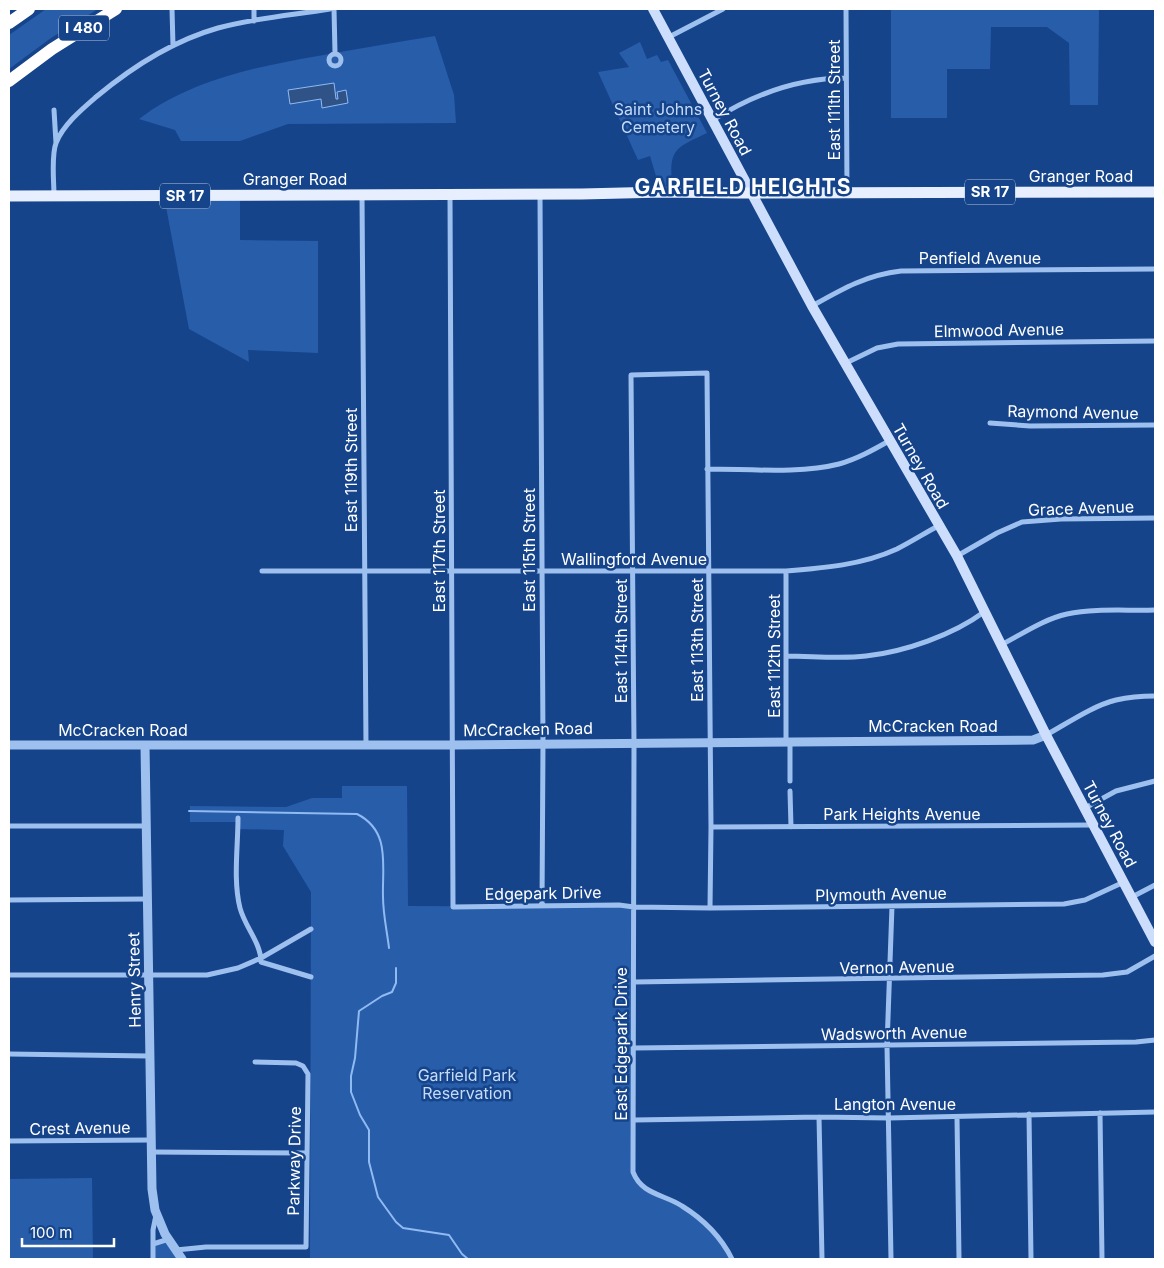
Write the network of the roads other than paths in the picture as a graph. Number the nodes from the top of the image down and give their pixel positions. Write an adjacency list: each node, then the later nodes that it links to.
1 (30, 9): 10 (highway)
2 (116, 9): 13 (highway, I 480)
3 (172, 9): 12 (street)
4 (254, 9): 9 (street)
5 (332, 9): 9 (street); 14 (street)
6 (653, 9): 11 (main road, Turney Road)
7 (723, 9): 11 (street)
8 (846, 9): 15 (street, East 111th Street)
9 (254, 21): 12 (street)
10 (9, 23)
11 (669, 37): 19 (main road, Turney Road)
12 (173, 46): 20 (street)
13 (52, 49): 16 (highway, I 480); 17 (highway)
14 (335, 53)
15 (846, 78): 19 (street); 21 (street, East 111th Street)
16 (9, 81)
17 (9, 91)
18 (54, 110): 20 (street)
19 (713, 120): 23 (main road, Turney Road)
20 (56, 143): 28 (street)
21 (847, 192): 22 (main road, Granger Road / SR 17); 23 (main road, Granger Road / SR 17)
22 (1155, 192)
23 (752, 193): 25 (main road, Granger Road / SR 17); 30 (main road, Turney Road)
24 (450, 194): 25 (main road, Granger Road / SR 17); 26 (main road, Granger Road / SR 17); 42 (street, East 117th Street)
25 (540, 194): 47 (street, East 115th Street)
26 (362, 195): 28 (main road, Granger Road / SR 17); 41 (street, East 119th Street)
27 (9, 196): 28 (main road, Granger Road / SR 17)
28 (54, 196)
29 (1155, 270): 30 (street, Penfield Avenue)
30 (812, 306): 32 (main road, Turney Road)
31 (1155, 341): 32 (street, Elmwood Avenue)
32 (846, 362): 36 (main road, Turney Road)
33 (631, 374): 37 (street, East 113th Street); 44 (street, East 114th Street)
34 (990, 423): 35 (street, Raymond Avenue)
35 (1155, 425)
36 (889, 441): 37 (street); 39 (main road, Turney Road)
37 (707, 469): 45 (street, East 113th Street)
38 (1155, 518): 40 (street, Grace Avenue)
39 (938, 526): 40 (main road, Turney Road); 46 (street, Wallingford Avenue)
40 (957, 556): 49 (main road, Turney Road)
41 (364, 570): 42 (street, Wallingford Avenue); 43 (street, Wallingford Avenue); 60 (street, East 119th Street)
42 (451, 570): 47 (street, Wallingford Avenue); 61 (street, East 117th Street)
43 (262, 571)
44 (633, 571): 45 (street, Wallingford Avenue); 47 (street, Wallingford Avenue); 56 (street, East 114th Street)
45 (709, 571): 46 (street, Wallingford Avenue); 54 (street, East 113th Street)
46 (786, 571): 51 (street, East 112th Street)
47 (542, 572): 57 (street, East 115th Street)
48 (1155, 610): 50 (street)
49 (984, 612): 50 (main road, Turney Road); 51 (street)
50 (1001, 645): 53 (main road, Turney Road)
51 (786, 656): 55 (street, East 112th Street)
52 (1155, 696): 53 (street)
53 (1046, 735): 55 (street, McCracken Road); 65 (main road, Turney Road)
54 (710, 742): 55 (street, McCracken Road); 56 (street, McCracken Road); 70 (street, East 113th Street)
55 (788, 742): 62 (street, East 112th Street)
56 (634, 743): 57 (street, McCracken Road); 80 (street, East 114th Street)
57 (543, 744): 61 (street, McCracken Road); 77 (street, East 115th Street)
58 (9, 745): 59 (street, McCracken Road)
59 (146, 745): 60 (street, McCracken Road); 69 (street, Henry Street)
60 (366, 745): 61 (street, McCracken Road)
61 (452, 745): 79 (street, East 117th Street)
62 (790, 781)
63 (1155, 781): 65 (street)
64 (790, 791): 71 (street)
65 (1085, 808): 67 (main road, Turney Road)
66 (238, 818): 85 (street)
67 (1093, 825): 71 (street, Park Heights Avenue); 72 (main road, Turney Road)
68 (9, 826): 69 (street)
69 (147, 826): 75 (street, Henry Street)
70 (711, 826): 71 (street, Park Heights Avenue); 81 (street, East 113th Street)
71 (791, 826)
72 (1124, 882): 74 (main road, Turney Road); 78 (street, Plymouth Avenue)
73 (1155, 885): 74 (street)
74 (1132, 897): 83 (main road, Turney Road)
75 (148, 899): 76 (street); 87 (street, Henry Street)
76 (9, 900)
77 (542, 906): 79 (street, Edgepark Drive); 80 (street, Edgepark Drive)
78 (892, 906): 81 (street, Plymouth Avenue); 89 (street)
79 (453, 907)
80 (634, 907): 81 (street, Plymouth Avenue); 90 (street, East Edgepark Drive)
81 (710, 908)
82 (311, 929): 85 (street)
83 (1155, 942)
84 (1155, 956): 89 (street, Vernon Avenue)
85 (261, 958): 87 (street); 88 (street)
86 (9, 975): 87 (street)
87 (148, 975): 95 (street, Henry Street)
88 (311, 977)
89 (890, 979): 90 (street, Vernon Avenue); 92 (street)
90 (634, 982): 93 (street, East Edgepark Drive)
91 (1155, 1040): 92 (street, Wadsworth Avenue)
92 (887, 1046): 93 (street, Wadsworth Avenue); 102 (street)
93 (634, 1048): 103 (street, East Edgepark Drive)
94 (9, 1054): 95 (street)
95 (150, 1056): 104 (street, Henry Street)
96 (254, 1062): 107 (street, Parkway Drive)
97 (1155, 1112): 98 (street, Langton Avenue)
98 (1100, 1113): 99 (street, Langton Avenue); 119 (street)
99 (1029, 1114): 101 (street, Langton Avenue); 118 (street)
100 (819, 1117): 102 (street, Langton Avenue); 103 (street, Langton Avenue); 115 (street)
101 (957, 1117): 102 (street, Langton Avenue); 117 (street)
102 (889, 1118): 116 (street)
103 (634, 1120): 114 (street, East Edgepark Drive)
104 (152, 1140): 105 (street, Crest Avenue); 106 (street, Henry Street)
105 (9, 1141)
106 (152, 1152): 107 (street); 108 (street, Henry Street)
107 (307, 1153): 111 (street, Parkway Drive)
108 (157, 1214): 109 (street, Henry Street); 110 (street, Henry Street)
109 (169, 1239): 110 (street); 111 (street, Henry Street)
110 (153, 1244): 112 (street, Henry Street)
111 (176, 1250): 113 (street, Henry Street)
112 (153, 1259)
113 (182, 1259)
114 (732, 1259)
115 (822, 1259)
116 (891, 1259)
117 (958, 1259)
118 (1031, 1259)
119 (1102, 1259)

